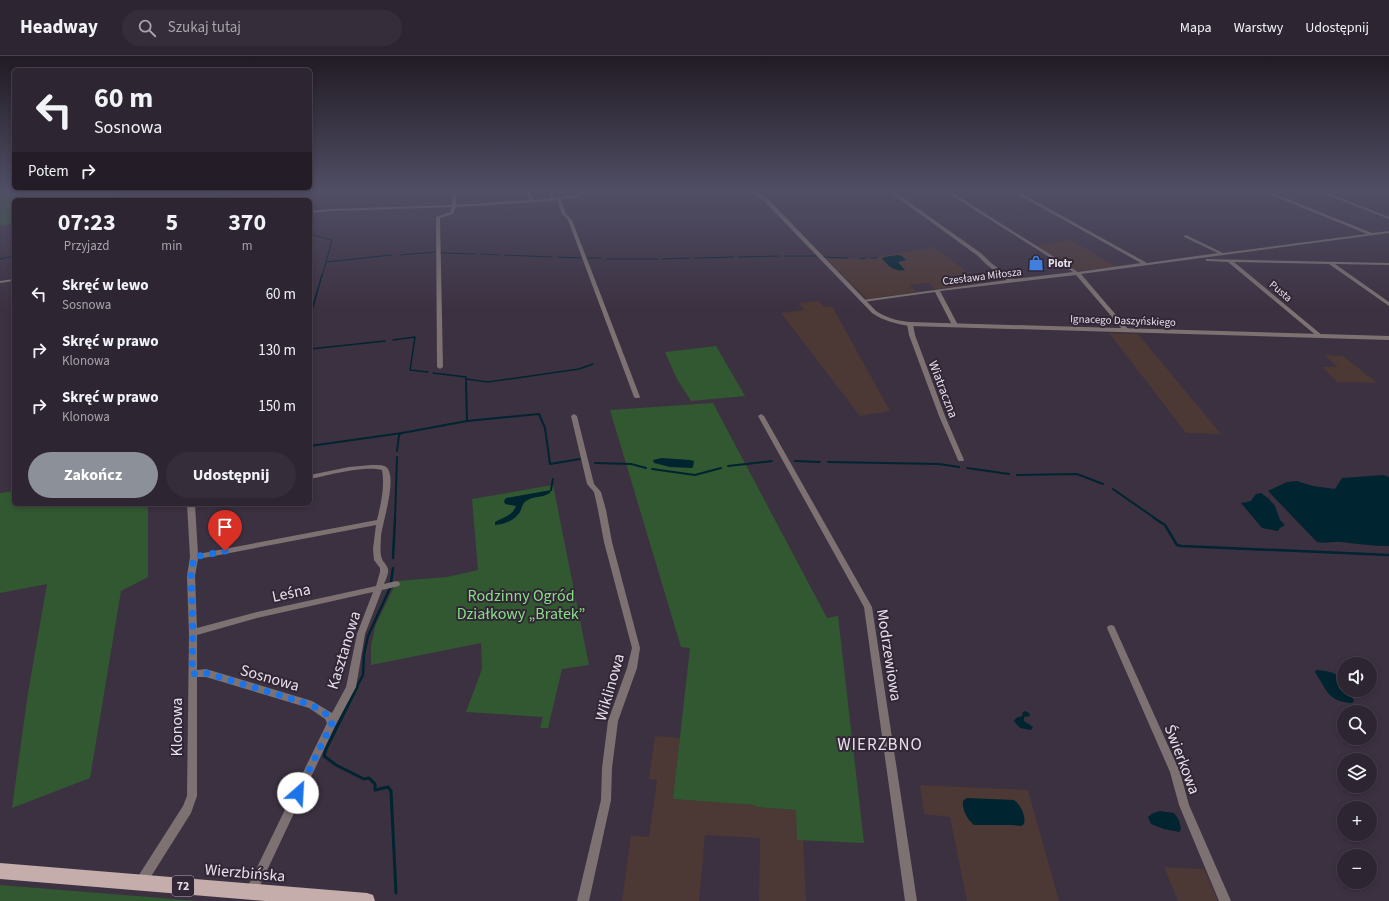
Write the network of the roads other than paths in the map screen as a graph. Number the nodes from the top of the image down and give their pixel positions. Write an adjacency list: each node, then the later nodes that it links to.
1 (438, 229): 29 (street)
2 (574, 229): 30 (street)
3 (794, 229): 22 (street, Ignacego Daszyńskiego)
4 (944, 229): 19 (street)
5 (1008, 229): 17 (street)
6 (1084, 229): 15 (street)
7 (1360, 229): 9 (street)
8 (1389, 232): 9 (street, Czesława Miłosza)
9 (1371, 234): 11 (street, Czesława Miłosza)
10 (1186, 236): 11 (street)
11 (1224, 254): 12 (street, Czesława Miłosza)
12 (1192, 258): 13 (street); 15 (street, Czesława Miłosza)
13 (1229, 260): 14 (street); 27 (street, Pusta)
14 (1328, 262): 16 (street); 23 (street)
15 (1146, 264): 17 (street, Czesława Miłosza)
16 (1389, 264)
17 (1077, 273): 19 (street, Czesława Miłosza); 26 (street)
18 (12, 280): 20 (street)
19 (1012, 281): 21 (street, Czesława Miłosza)
20 (0, 282)
21 (938, 291): 22 (street, Czesława Miłosza); 25 (street)
22 (863, 301): 24 (street, Ignacego Daszyńskiego)
23 (1389, 304)
24 (910, 324): 25 (street, Ignacego Daszyńskiego); 33 (street, Wiatraczna)
25 (955, 326): 26 (street, Ignacego Daszyńskiego)
26 (1126, 330): 27 (street, Ignacego Daszyńskiego)
27 (1320, 336): 28 (street, Ignacego Daszyńskiego)
28 (1389, 338)
29 (440, 368)
30 (637, 397)
31 (574, 416): 48 (street, Wiklinowa)
32 (761, 416): 49 (street, Modrzewiowa)
33 (961, 460)
34 (312, 477): 36 (street)
35 (191, 506): 37 (street, Klonowa)
36 (379, 522): 37 (street); 39 (street)
37 (194, 557): 41 (street, Klonowa)
38 (396, 584): 39 (street, Leśna)
39 (378, 589): 41 (street, Leśna); 43 (street, Kasztanowa)
40 (1111, 628): 50 (street, Świerkowa)
41 (193, 633): 42 (street, Klonowa)
42 (192, 674): 43 (street, Sosnowa); 45 (street, Klonowa)
43 (332, 723): 46 (street, Kasztanowa)
44 (0, 871): 45 (main road, Wierzbińska / 72)
45 (141, 882): 46 (main road, Wierzbińska / 72)
46 (251, 892): 47 (main road, Wierzbińska / 72)
47 (367, 901)
48 (583, 901)
49 (911, 901)
50 (1225, 901)

